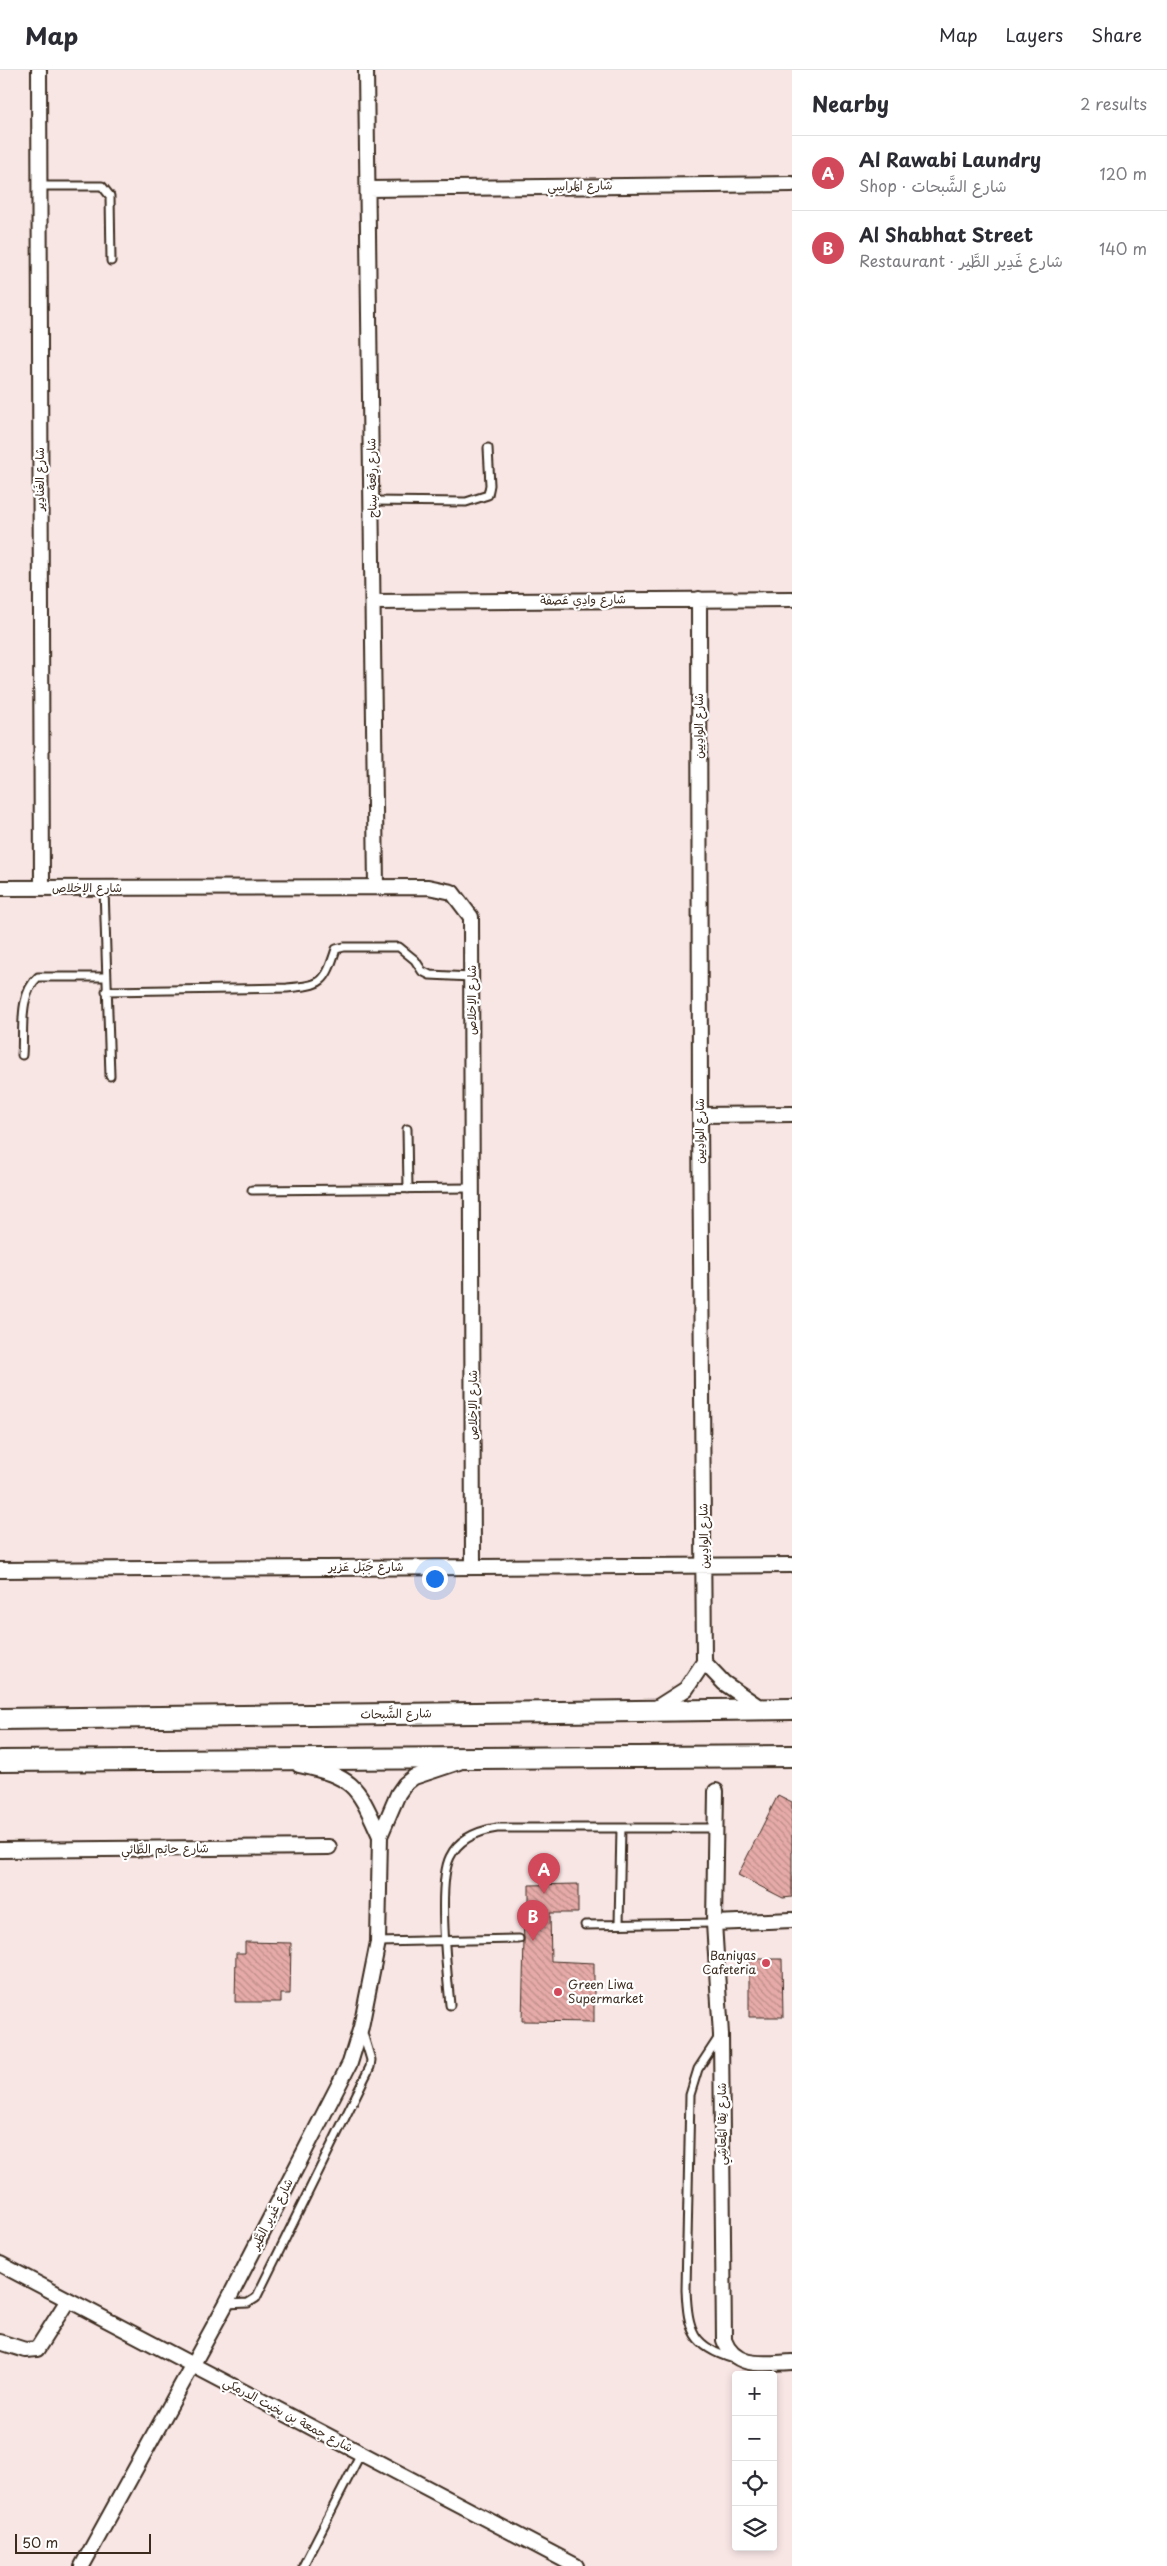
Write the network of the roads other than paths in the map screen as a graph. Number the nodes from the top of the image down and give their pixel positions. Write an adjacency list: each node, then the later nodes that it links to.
1 (39, 70): 4 (street, شارع الغَنادِير)
2 (366, 70): 5 (street, شارع رِقعة سِناح)
3 (792, 184): 5 (street, شارع المَراسِي)
4 (39, 186): 6 (lane); 14 (street, شارع الغَنادِير)
5 (368, 189): 8 (street, شارع رِقعة سِناح)
6 (111, 261)
7 (488, 448): 8 (lane)
8 (372, 501): 11 (street, شارع رِقعة سِناح)
9 (792, 599): 10 (street, شارع وادِي عَصفة)
10 (699, 600): 11 (street, شارع وادِي عَصفة); 22 (street, شارع الوادِيين)
11 (373, 602): 12 (street, شارع رِقعة سِناح)
12 (376, 887): 15 (street, شارع الإخلاص); 17 (street, شارع الإخلاص)
13 (0, 888): 14 (street, شارع الإخلاص)
14 (42, 888): 15 (street, شارع الإخلاص)
15 (104, 888): 16 (lane)
16 (106, 977): 18 (lane); 19 (lane)
17 (472, 978): 18 (lane); 24 (street, شارع الإخلاص)
18 (106, 991): 20 (lane)
19 (22, 1055)
20 (110, 1076)
21 (792, 1114): 22 (street)
22 (700, 1115): 27 (street, شارع الوادِيين)
23 (407, 1129): 25 (lane)
24 (472, 1188): 25 (lane); 29 (street, شارع الإخلاص)
25 (408, 1189): 26 (lane)
26 (252, 1190)
27 (705, 1565): 28 (street, شارع جَبَل عَزير); 29 (street, شارع جَبَل عَزير); 31 (street, شارع الوادِيين)
28 (792, 1565)
29 (473, 1567): 30 (street, شارع جَبَل عَزير)
30 (0, 1570)
31 (704, 1662): 32 (street); 34 (street)
32 (762, 1709): 33 (street, شارع الشَّبحات); 34 (street, شارع الشَّبحات)
33 (792, 1709)
34 (650, 1712): 35 (street, شارع الشَّبحات)
35 (0, 1719)
36 (792, 1756): 37 (street)
37 (470, 1758): 38 (street); 43 (street, شارع غَدِير الطَّير)
38 (276, 1760): 39 (street); 43 (street, شارع غَدِير الطَّير)
39 (0, 1761)
40 (716, 1791): 42 (street, شارع نِقا المَعاشِي)
41 (621, 1828): 42 (lane); 48 (lane); 51 (lane)
42 (715, 1828): 47 (street, شارع نِقا المَعاشِي)
43 (380, 1836): 52 (street, شارع غَدِير الطَّير)
44 (329, 1847): 45 (street, شارع حاتِم الطَّائي)
45 (0, 1850)
46 (792, 1920): 47 (street)
47 (714, 1922): 48 (lane); 55 (street, شارع نِقا المَعاشِي)
48 (619, 1924): 49 (lane)
49 (585, 1925)
50 (519, 1939): 51 (lane)
51 (445, 1941): 52 (lane); 53 (lane)
52 (378, 1942): 54 (street, شارع غَدِير الطَّير)
53 (450, 2005)
54 (361, 2027): 58 (street, شارع غَدِير الطَّير); 58 (lane)
55 (721, 2035): 60 (street, شارع نِقا المَعاشِي); 60 (lane)
56 (0, 2264): 57 (street, شارع جمعة بن بخيت الدرمكي)
57 (68, 2300): 59 (street); 62 (street, شارع جمعة بن بخيت الدرمكي)
58 (226, 2304): 62 (street, شارع غَدِير الطَّير)
59 (0, 2342)
60 (742, 2361): 61 (street)
61 (792, 2362)
62 (192, 2365): 63 (street, شارع جمعة بن بخيت الدرمكي); 64 (street, شارع غَدِير الطَّير)
63 (361, 2453): 65 (lane); 66 (street, شارع جمعة بن بخيت الدرمكي)
64 (82, 2566)
65 (303, 2566)
66 (576, 2566)

